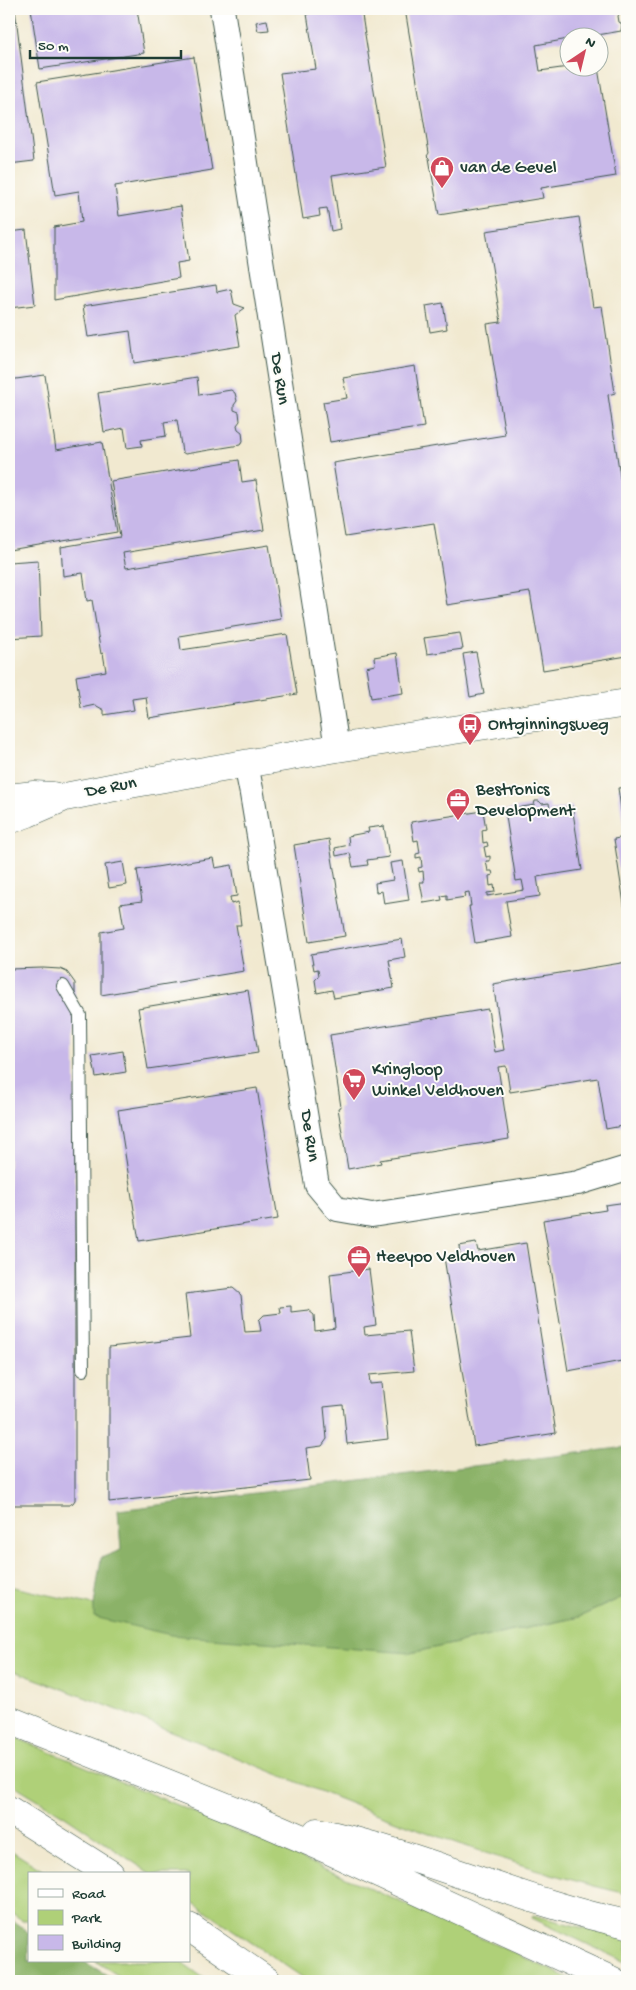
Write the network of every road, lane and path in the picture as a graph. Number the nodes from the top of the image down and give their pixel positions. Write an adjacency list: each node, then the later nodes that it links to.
1 (222, 9): 3 (street, De Run)
2 (627, 703): 3 (main road, De Run)
3 (337, 748): 4 (main road, De Run)
4 (246, 764): 5 (main road, De Run); 9 (street, De Run)
5 (65, 797): 6 (main road, De Run); 7 (main road, De Run)
6 (9, 798)
7 (9, 820)
8 (63, 986): 10 (lane)
9 (627, 1168)
10 (83, 1370)
11 (9, 1720): 13 (main road)
12 (9, 1810): 14 (main road)
13 (259, 1820): 15 (main road); 18 (main road)
14 (107, 1872)
15 (627, 1924)
16 (190, 1928): 17 (main road)
17 (267, 1981)
18 (614, 1981)

